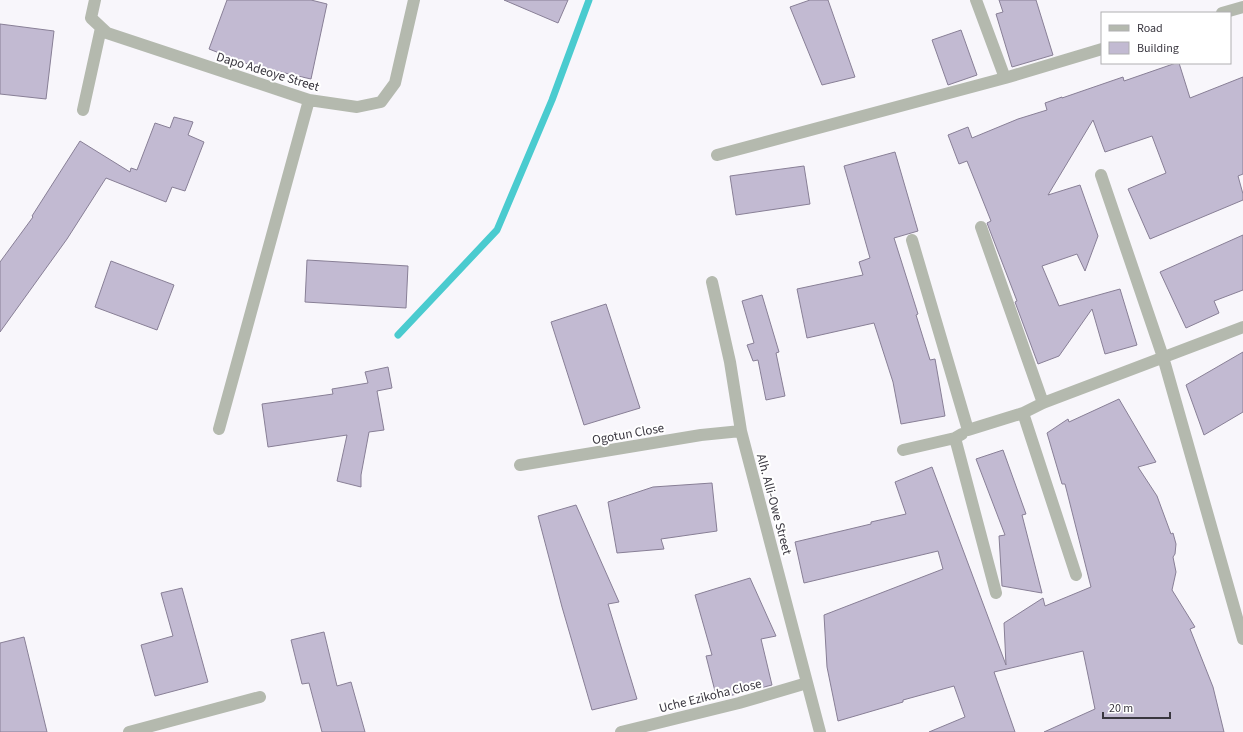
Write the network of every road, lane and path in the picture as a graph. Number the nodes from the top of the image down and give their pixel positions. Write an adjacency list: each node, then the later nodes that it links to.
1 (95, 0): 6 (street)
2 (414, 0): 9 (street, Dapo Adeoye Street)
3 (976, 0): 8 (street)
4 (1243, 7): 5 (street)
5 (1226, 12)
6 (101, 28): 9 (street, Dapo Adeoye Street); 10 (street)
7 (1101, 49): 8 (street)
8 (1005, 78): 11 (street)
9 (309, 100): 20 (street)
10 (83, 110)
11 (717, 155)
12 (1101, 176): 17 (street)
13 (981, 227): 18 (street)
14 (912, 240): 21 (street)
15 (712, 282): 22 (street, Alh. Alli-Owe Street)
16 (1243, 327): 17 (street)
17 (1163, 357): 18 (street); 28 (street)
18 (1043, 404): 19 (street)
19 (1023, 413): 21 (street); 26 (street)
20 (218, 429)
21 (968, 430): 23 (street)
22 (741, 431): 25 (street, Ogotun Close); 29 (street, Alh. Alli-Owe Street)
23 (955, 438): 24 (street); 27 (street)
24 (903, 450)
25 (520, 465)
26 (1076, 575)
27 (996, 592)
28 (1243, 639)
29 (807, 683): 32 (street, Uche Ezikoha Close); 33 (street, Alh. Alli-Owe Street)
30 (260, 697): 31 (street)
31 (129, 732)
32 (621, 732)
33 (820, 732)

